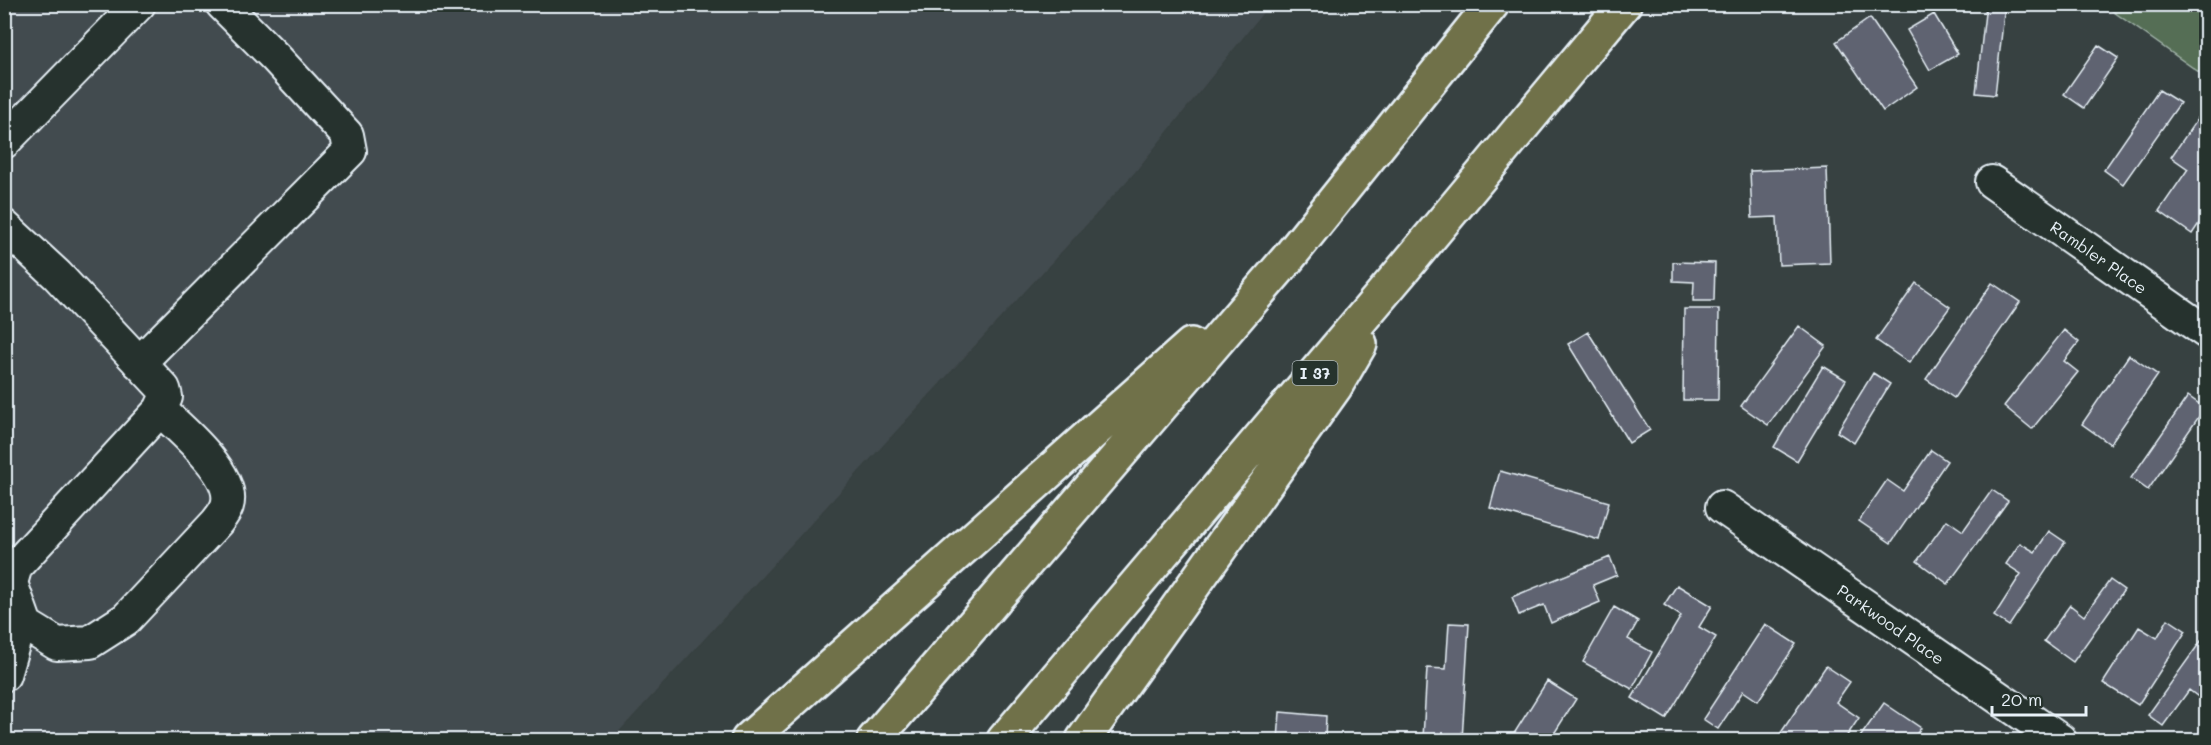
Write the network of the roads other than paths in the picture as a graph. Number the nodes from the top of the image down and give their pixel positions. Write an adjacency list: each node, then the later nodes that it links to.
1 (139, 4): 5 (street)
2 (222, 4): 11 (street)
3 (1492, 4): 8 (highway)
4 (1624, 4): 9 (highway, I 37)
5 (4, 142)
6 (1992, 182): 10 (street, Rambler Place)
7 (4, 226): 11 (street)
8 (1289, 257): 16 (highway); 17 (highway)
9 (1401, 272): 18 (highway, I 37); 19 (highway)
10 (2206, 332)
11 (139, 363): 12 (street)
12 (160, 410): 14 (street); 14 (street)
13 (1722, 507): 20 (street, Parkwood Place)
14 (15, 635): 15 (street)
15 (4, 675)
16 (748, 741)
17 (874, 741)
18 (1004, 741)
19 (1083, 741)
20 (2060, 741)

